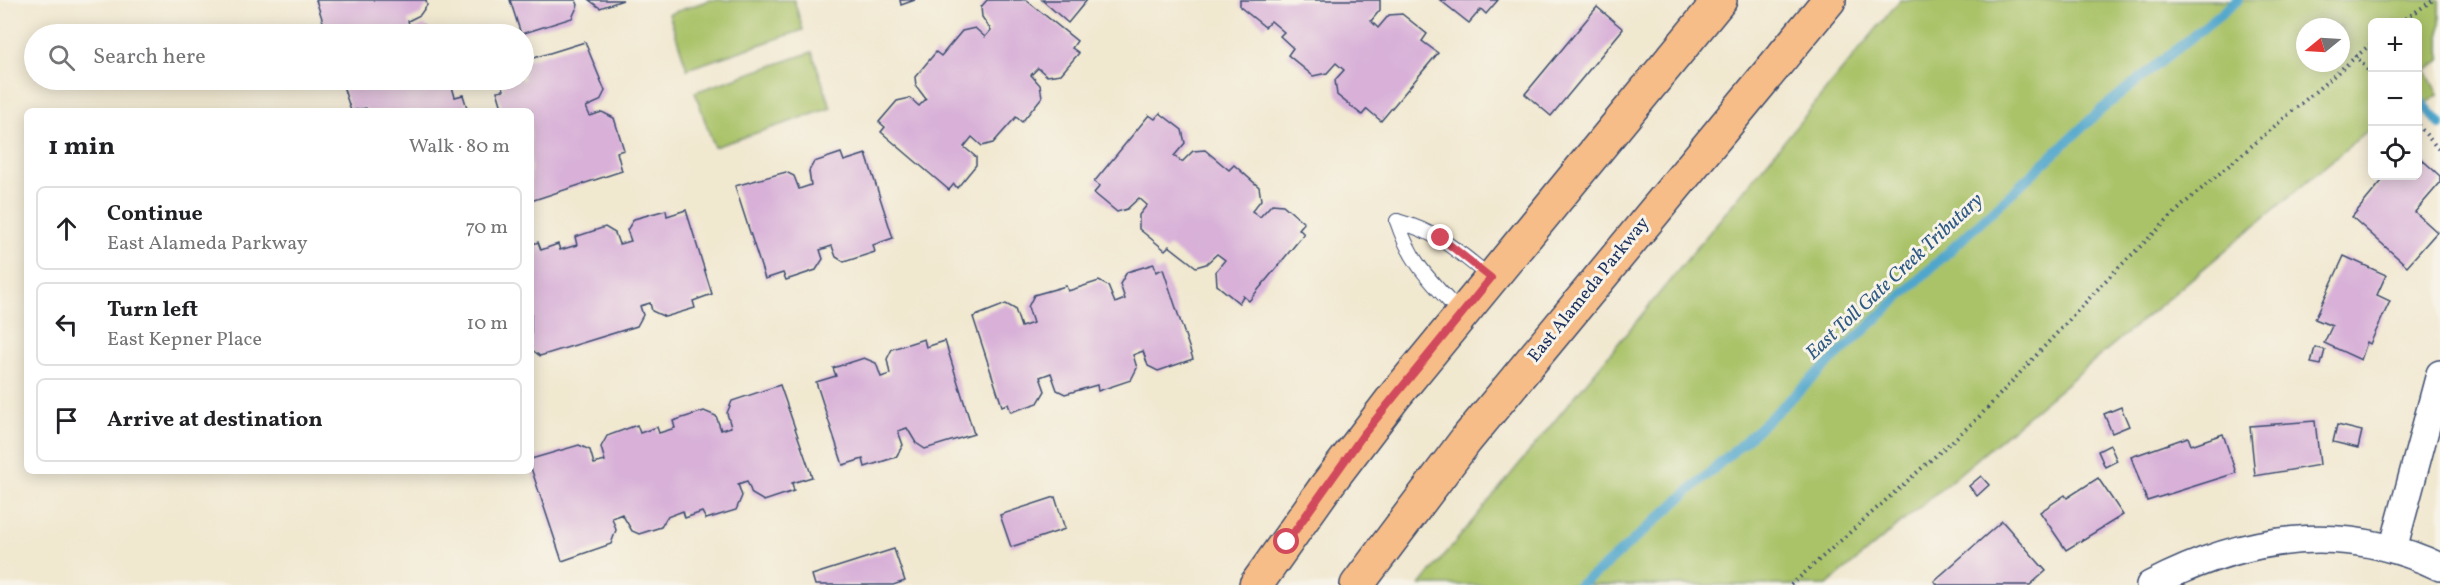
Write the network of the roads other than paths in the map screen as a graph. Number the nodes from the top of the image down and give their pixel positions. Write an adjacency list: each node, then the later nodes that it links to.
1 (1720, 0): 3 (main road)
2 (1829, 0): 9 (main road, East Alameda Parkway)
3 (1491, 278): 4 (main road); 4 (lane)
4 (1461, 315): 8 (main road)
5 (2440, 374): 6 (street)
6 (2393, 549): 7 (street); 10 (street)
7 (2440, 567)
8 (1256, 585)
9 (1357, 585)
10 (2150, 585)

